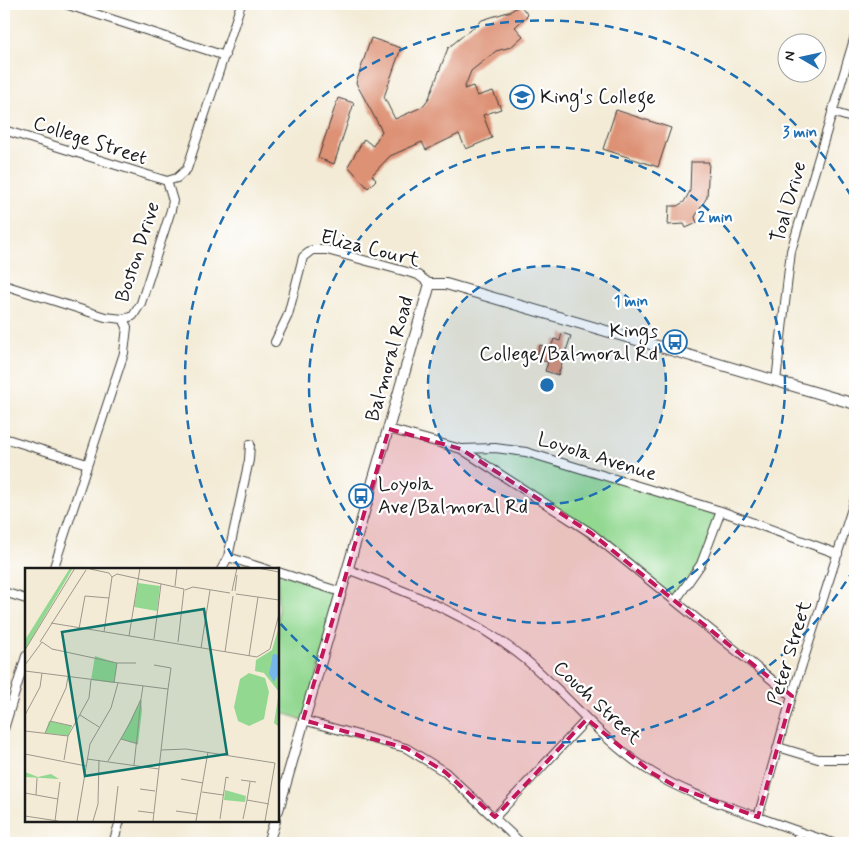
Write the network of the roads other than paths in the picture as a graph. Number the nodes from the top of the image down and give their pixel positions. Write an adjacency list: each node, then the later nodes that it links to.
1 (65, 4): 4 (street)
2 (241, 4): 4 (street, Boston Drive)
3 (855, 36): 5 (street, Toal Drive)
4 (225, 56): 8 (street, Boston Drive)
5 (832, 112): 6 (street); 13 (street, Toal Drive)
6 (855, 119)
7 (4, 130): 8 (street, College Street)
8 (167, 181): 11 (street, Boston Drive)
9 (430, 284): 12 (street, Eliza Court); 13 (street, Balmoral Road); 15 (street, Balmoral Road)
10 (4, 285): 11 (street)
11 (123, 319): 19 (street, Boston Drive)
12 (275, 342)
13 (776, 381): 14 (street, Balmoral Road)
14 (855, 404)
15 (389, 429): 18 (street, Loyola Avenue); 27 (street, Balmoral Road)
16 (4, 438): 19 (street)
17 (250, 444): 23 (street)
18 (461, 450): 21 (street, Loyola Avenue); 32 (street, Loyola Avenue)
19 (87, 464): 24 (street, Boston Drive)
20 (855, 499): 22 (street, Peter Street)
21 (721, 511): 22 (street, Loyola Avenue); 32 (street)
22 (838, 554): 34 (street, Peter Street)
23 (228, 557): 25 (street); 26 (street)
24 (54, 568)
25 (223, 568)
26 (263, 568)
27 (347, 569): 30 (street, Balmoral Road); 35 (street, Couch Street)
28 (279, 572): 30 (street)
29 (4, 592): 31 (street)
30 (341, 592): 36 (street, Balmoral Road)
31 (25, 599)
32 (676, 600): 34 (street, Loyola Avenue)
33 (25, 659): 37 (street)
34 (792, 696): 38 (street, Peter Street)
35 (587, 719): 41 (street, Couch Street); 42 (street)
36 (303, 720): 40 (street, Balmoral Road); 42 (street)
37 (4, 729)
38 (778, 747): 39 (street); 41 (street, Peter Street)
39 (855, 759)
40 (279, 806)
41 (758, 817): 45 (street, Couch Street)
42 (495, 818): 48 (street)
43 (120, 822): 46 (street)
44 (275, 822): 47 (street)
45 (800, 832): 49 (street); 50 (street, Couch Street)
46 (113, 843)
47 (268, 843)
48 (521, 843)
49 (795, 843)
50 (833, 843)

